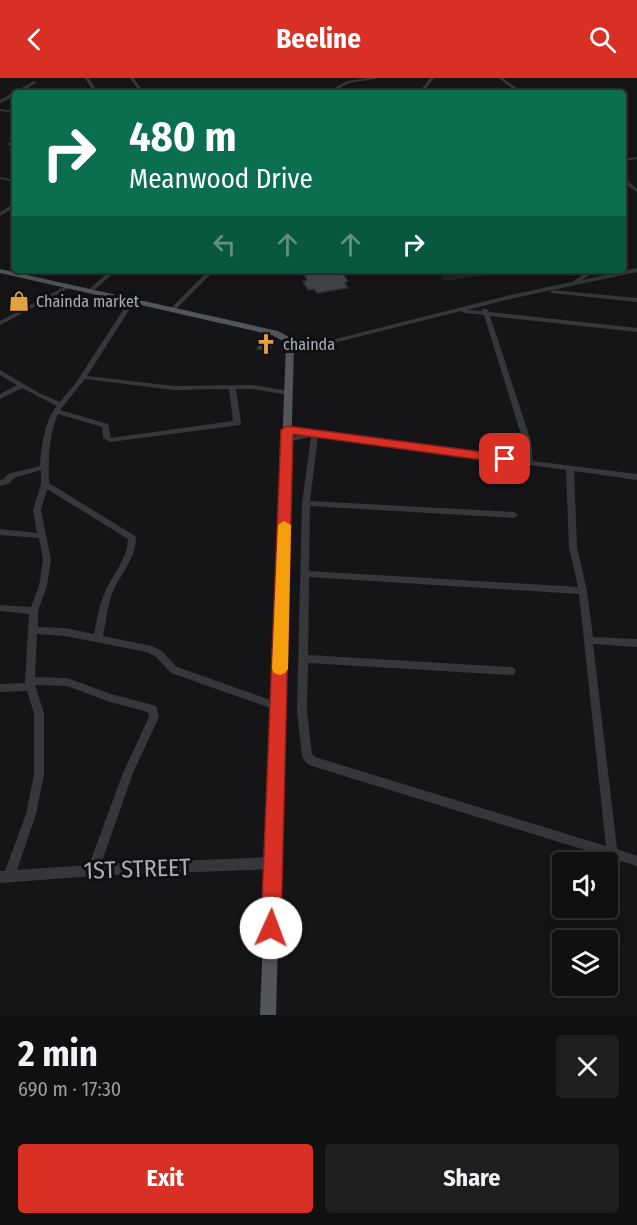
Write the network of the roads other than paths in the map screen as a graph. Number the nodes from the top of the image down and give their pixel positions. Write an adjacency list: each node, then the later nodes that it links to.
1 (378, 78): 6 (street)
2 (432, 78): 7 (street)
3 (501, 78): 8 (street)
4 (35, 82): 5 (street)
5 (21, 90)
6 (333, 90)
7 (423, 90)
8 (517, 90)
9 (626, 182): 10 (street)
10 (637, 190)
11 (20, 273): 18 (main road)
12 (111, 273): 20 (street)
13 (209, 273): 25 (street)
14 (589, 273): 17 (street)
15 (624, 273): 16 (street)
16 (577, 284): 17 (street); 21 (street)
17 (569, 285): 19 (street)
18 (68, 287): 20 (main road); 28 (street)
19 (543, 291): 21 (street); 24 (street)
20 (89, 292): 23 (main road)
21 (590, 295): 22 (street)
22 (637, 300)
23 (132, 301): 25 (main road); 32 (street)
24 (484, 304): 26 (street); 27 (street)
25 (172, 310): 30 (main road)
26 (461, 311): 27 (street); 30 (street)
27 (486, 314): 29 (street); 40 (street)
28 (0, 323)
29 (637, 330)
30 (290, 348): 35 (main road)
31 (0, 372): 33 (street)
32 (83, 377): 34 (street); 37 (street)
33 (22, 385): 36 (street); 37 (street)
34 (232, 387): 35 (street); 37 (street)
35 (289, 393): 38 (main road)
36 (0, 397)
37 (59, 408): 41 (street)
38 (287, 435): 39 (street); 63 (main road)
39 (315, 435): 40 (street); 47 (street)
40 (529, 462): 42 (street)
41 (44, 467): 45 (street); 46 (street)
42 (570, 468): 44 (street); 52 (street)
43 (0, 475): 45 (street)
44 (637, 477)
45 (4, 482)
46 (45, 484): 50 (street); 56 (street)
47 (306, 503): 48 (street); 51 (street)
48 (514, 514)
49 (0, 532): 50 (street)
50 (43, 536): 54 (street)
51 (306, 574): 52 (street); 59 (street)
52 (583, 591): 57 (street)
53 (0, 608): 54 (street)
54 (34, 611): 55 (street)
55 (34, 630): 56 (street); 61 (street)
56 (98, 638): 63 (street)
57 (589, 640): 58 (street); 65 (street)
58 (637, 643)
59 (304, 659): 60 (street); 64 (street)
60 (511, 671)
61 (31, 684): 62 (street); 69 (street); 70 (street)
62 (0, 688)
63 (279, 707): 68 (main road)
64 (609, 852)
65 (612, 852)
66 (618, 855): 67 (street)
67 (637, 861)
68 (274, 863): 69 (street, 1ST STREET); 71 (main road)
69 (93, 870): 70 (street, 1ST STREET)
70 (4, 877)
71 (268, 1015)

